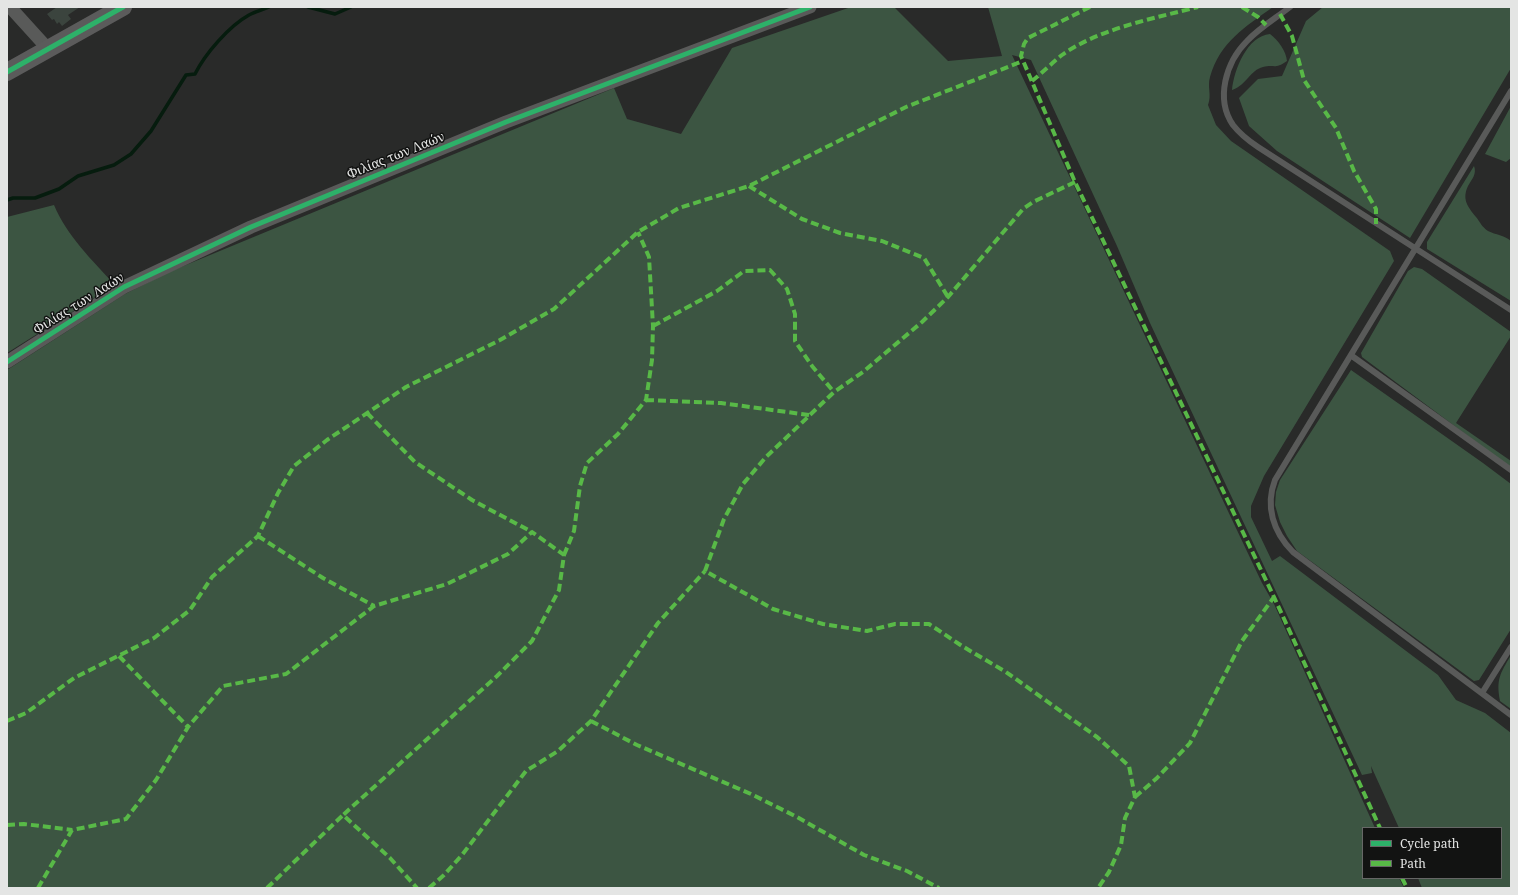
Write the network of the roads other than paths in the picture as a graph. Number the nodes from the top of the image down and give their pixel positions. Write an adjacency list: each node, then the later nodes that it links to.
1 (10, 7): 5 (street)
2 (123, 7): 5 (street)
3 (810, 7): 11 (street, Φιλίας των Λαών)
4 (1290, 7): 8 (lane)
5 (50, 50): 6 (street)
6 (7, 72)
7 (1511, 91): 8 (lane)
8 (1416, 250): 9 (lane); 10 (lane)
9 (1511, 310)
10 (1352, 356): 12 (lane); 14 (lane)
11 (7, 362)
12 (1511, 470)
13 (1511, 647): 14 (lane)
14 (1482, 693): 15 (lane)
15 (1511, 715)

